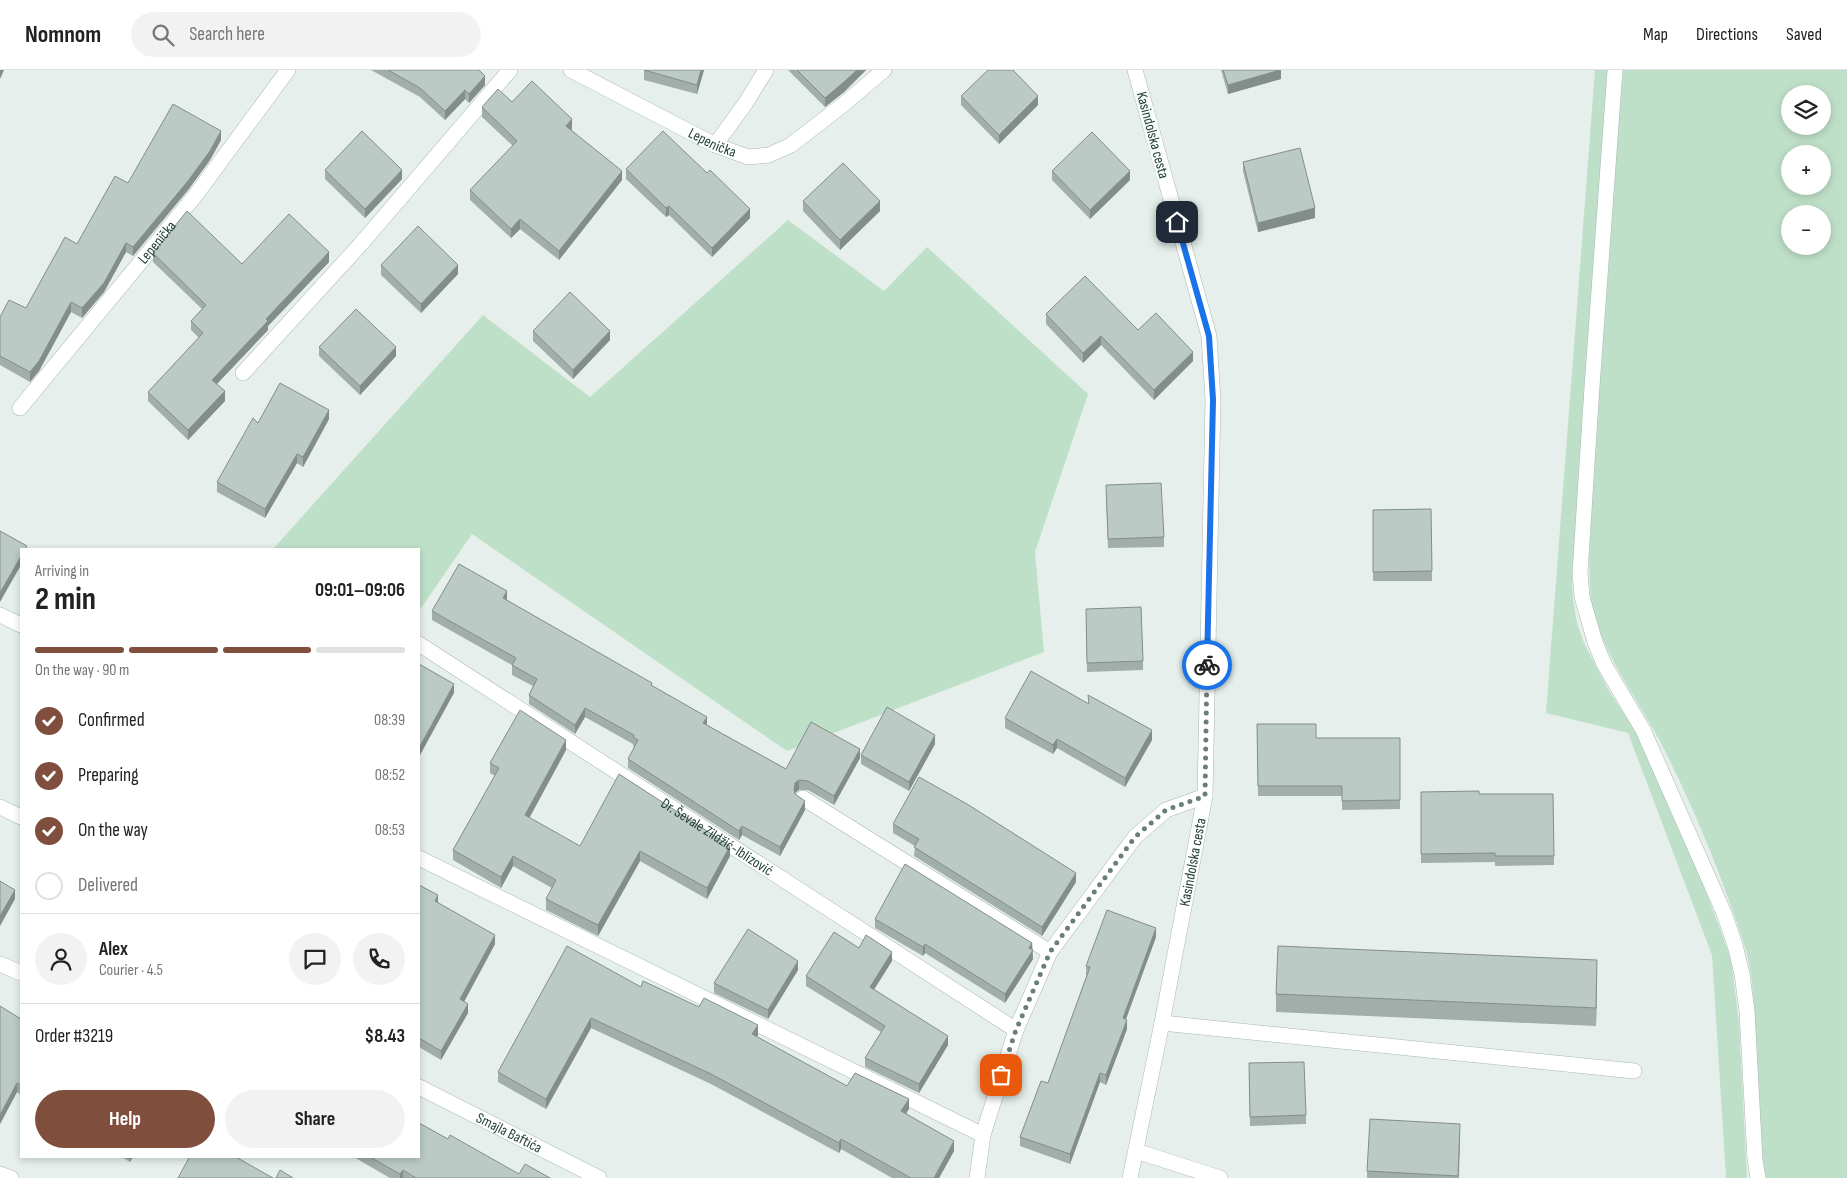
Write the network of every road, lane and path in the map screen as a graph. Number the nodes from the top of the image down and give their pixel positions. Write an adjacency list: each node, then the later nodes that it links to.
1 (288, 70): 11 (street, Lepenička)
2 (510, 70): 10 (street)
3 (570, 70): 8 (street, Lepenička)
4 (766, 70): 9 (street)
5 (884, 70): 9 (street, Lepenička)
6 (1135, 70): 15 (street, Kasindolska cesta)
7 (1615, 70): 35 (street)
8 (586, 74): 9 (street, Lepenička)
9 (715, 145)
10 (244, 373)
11 (20, 408)
12 (0, 616): 13 (street)
13 (20, 625)
14 (420, 645): 24 (street, Dr. Ševale Zildžić-Iblizović)
15 (1205, 796): 20 (street); 23 (street, Kasindolska cesta)
16 (803, 798): 20 (street)
17 (0, 807): 18 (street)
18 (20, 817)
19 (420, 858): 27 (street)
20 (1050, 952): 24 (street)
21 (0, 964): 22 (street)
22 (20, 973)
23 (1162, 1022): 25 (street); 28 (street, Kasindolska cesta)
24 (1016, 1030): 27 (street)
25 (1634, 1071)
26 (420, 1088): 31 (street, Smajla Baftića)
27 (983, 1135): 32 (street)
28 (1136, 1151): 33 (street, Kasindolska cesta); 34 (street)
29 (0, 1174): 30 (street)
30 (11, 1178)
31 (599, 1178)
32 (977, 1178)
33 (1130, 1178)
34 (1220, 1178)
35 (1758, 1178)

